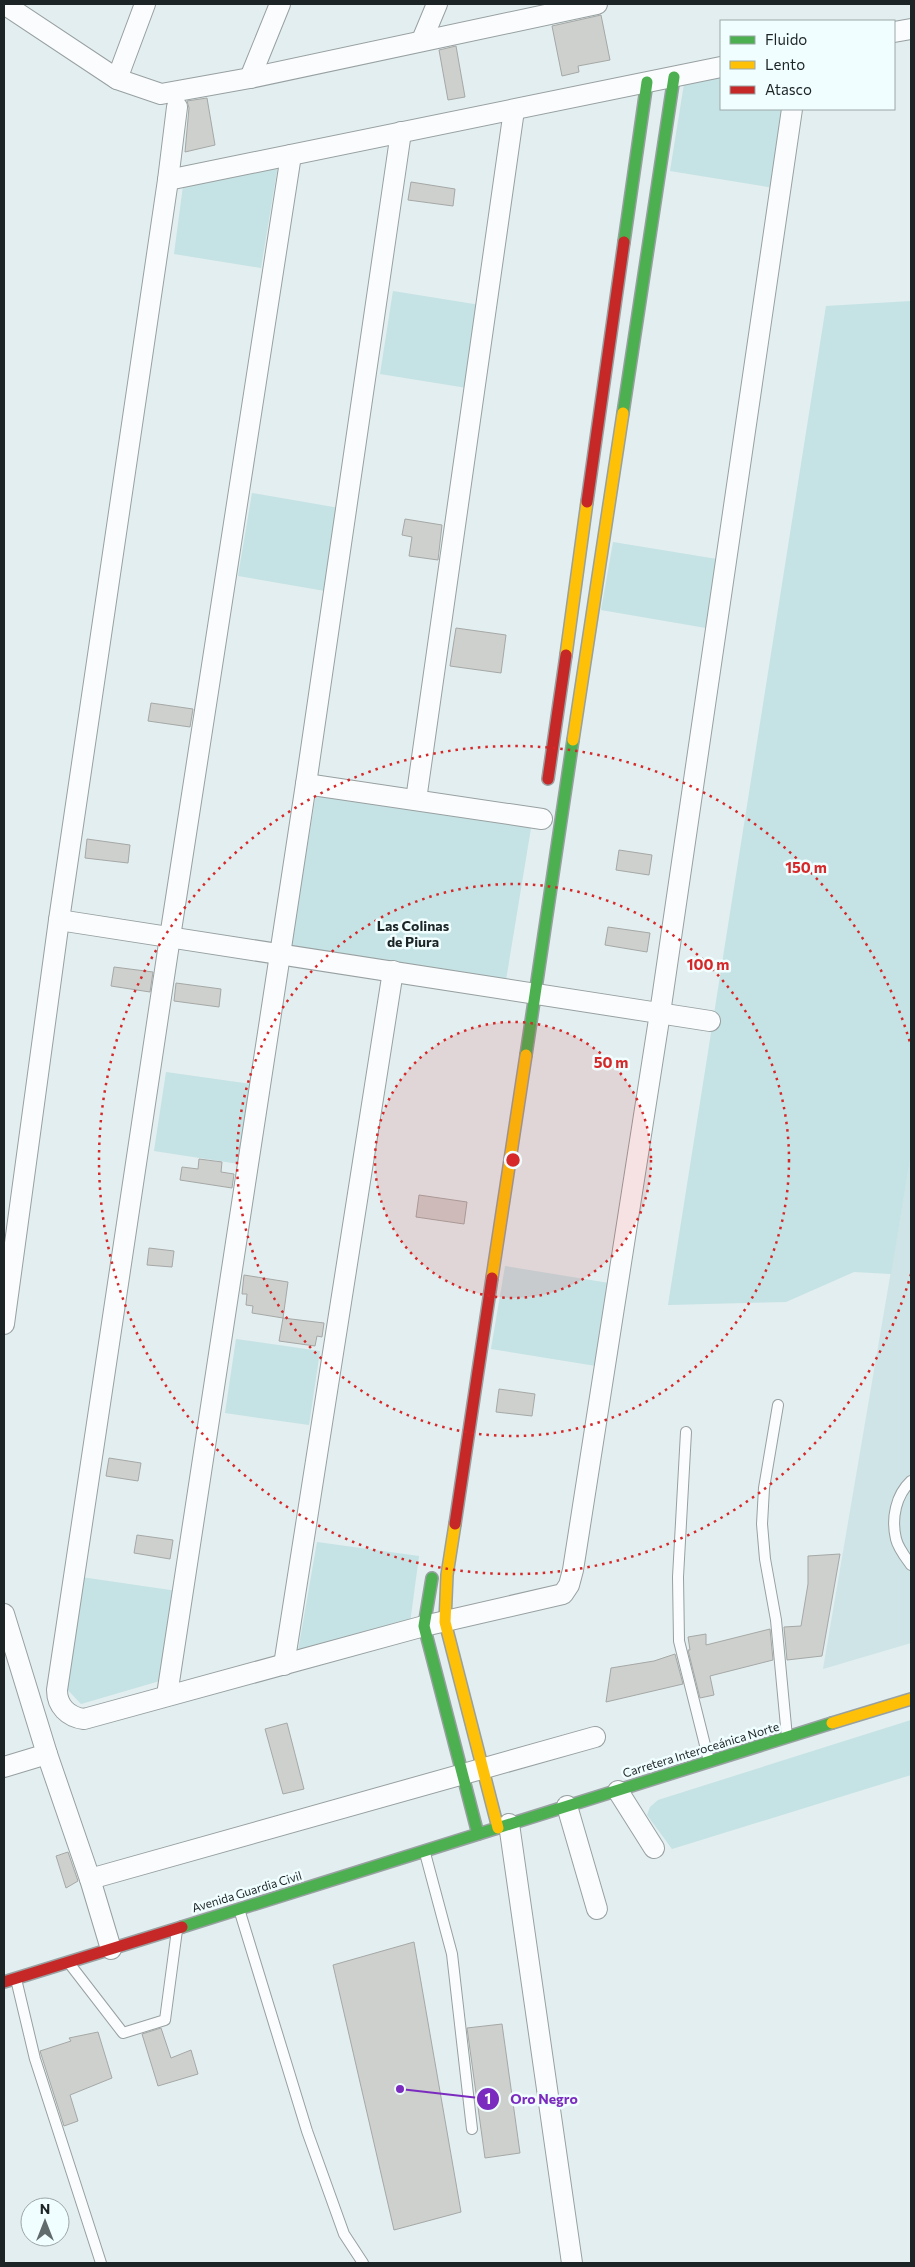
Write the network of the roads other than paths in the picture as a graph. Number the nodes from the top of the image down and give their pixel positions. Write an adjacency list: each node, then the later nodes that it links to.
1 (6, 4): 13 (street)
2 (145, 4): 13 (street)
3 (280, 4): 12 (street)
4 (437, 4): 9 (street)
5 (597, 4): 6 (street)
6 (542, 10): 9 (street)
7 (911, 29): 8 (street)
8 (895, 32)
9 (422, 40): 12 (street)
10 (720, 67): 11 (street)
11 (674, 77): 14 (street); 29 (main road)
12 (250, 78): 13 (street)
13 (117, 79)
14 (647, 82): 16 (street); 22 (main road)
15 (177, 107): 20 (street)
16 (514, 110): 18 (street); 23 (street)
17 (792, 110): 30 (street)
18 (401, 132): 19 (street); 21 (street)
19 (291, 155): 20 (street); 26 (street)
20 (168, 180): 25 (street)
21 (306, 784): 23 (street); 27 (street)
22 (546, 789)
23 (416, 800): 24 (street)
24 (542, 819)
25 (59, 920): 26 (street); 32 (street)
26 (170, 937): 27 (street); 43 (street)
27 (280, 954): 28 (street); 43 (street)
28 (393, 971): 29 (street); 42 (street)
29 (522, 992): 30 (street); 39 (main road)
30 (660, 1013): 31 (street); 39 (street)
31 (710, 1021)
32 (4, 1324)
33 (778, 1405): 46 (lane)
34 (686, 1432): 48 (lane)
35 (911, 1481): 36 (lane)
36 (911, 1566)
37 (433, 1568): 40 (main road)
38 (4, 1614): 41 (street)
39 (445, 1622): 40 (street); 50 (main road)
40 (424, 1626): 42 (street); 51 (main road)
41 (7, 1639): 47 (street)
42 (284, 1665): 43 (street)
43 (167, 1695)
44 (911, 1699): 46 (main road, Carretera Interoceánica Norte)
45 (595, 1736): 50 (street)
46 (787, 1738): 48 (main road, Carretera Interoceánica Norte)
47 (46, 1754): 49 (street); 58 (street)
48 (709, 1762): 52 (main road, Carretera Interoceánica Norte)
49 (4, 1767)
50 (482, 1768): 51 (street); 54 (main road)
51 (462, 1773): 55 (main road); 58 (street)
52 (618, 1790): 53 (main road, Carretera Interoceánica Norte); 56 (street)
53 (567, 1806): 54 (main road, Carretera Interoceánica Norte); 59 (street)
54 (504, 1826): 55 (main road, Avenida Guardia Civil); 69 (street)
55 (478, 1834): 57 (main road, Avenida Guardia Civil)
56 (654, 1848)
57 (425, 1851): 60 (main road, Avenida Guardia Civil); 66 (lane)
58 (90, 1879): 62 (street)
59 (597, 1908)
60 (239, 1909): 61 (main road, Avenida Guardia Civil); 68 (lane)
61 (177, 1928): 62 (main road, Avenida Guardia Civil); 63 (lane)
62 (111, 1949): 63 (main road, Avenida Guardia Civil)
63 (68, 1962): 64 (main road, Avenida Guardia Civil)
64 (16, 1978): 65 (main road, Avenida Guardia Civil); 67 (lane)
65 (4, 1982)
66 (472, 2129)
67 (101, 2263)
68 (363, 2263)
69 (572, 2263)

